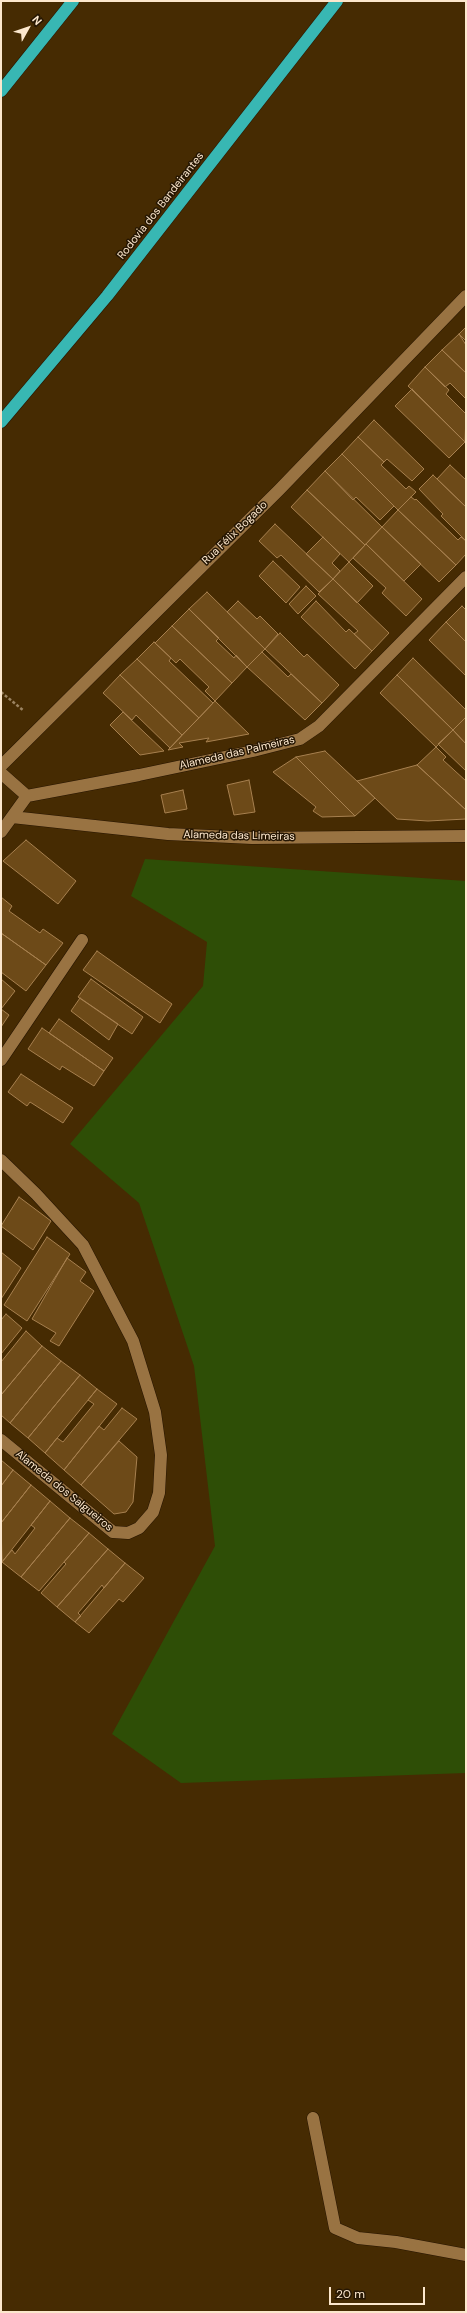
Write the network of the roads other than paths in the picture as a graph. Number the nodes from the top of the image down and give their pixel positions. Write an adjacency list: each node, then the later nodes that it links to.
1 (73, 1): 3 (highway)
2 (337, 1): 5 (highway, Rodovia dos Bandeirantes)
3 (1, 91)
4 (466, 296): 7 (street, Rua Félix Bogado)
5 (1, 422)
6 (466, 577): 9 (street, Alameda das Palmeiras)
7 (1, 766)
8 (1, 773): 9 (street)
9 (27, 796): 10 (street)
10 (12, 817): 11 (street); 12 (street, Alameda das Limeiras)
11 (1, 832)
12 (466, 836)
13 (82, 940): 14 (street)
14 (1, 1060)
15 (1, 1160): 16 (street, Alameda dos Salgueiros)
16 (1, 1440)
17 (313, 2118): 18 (street)
18 (466, 2255)

